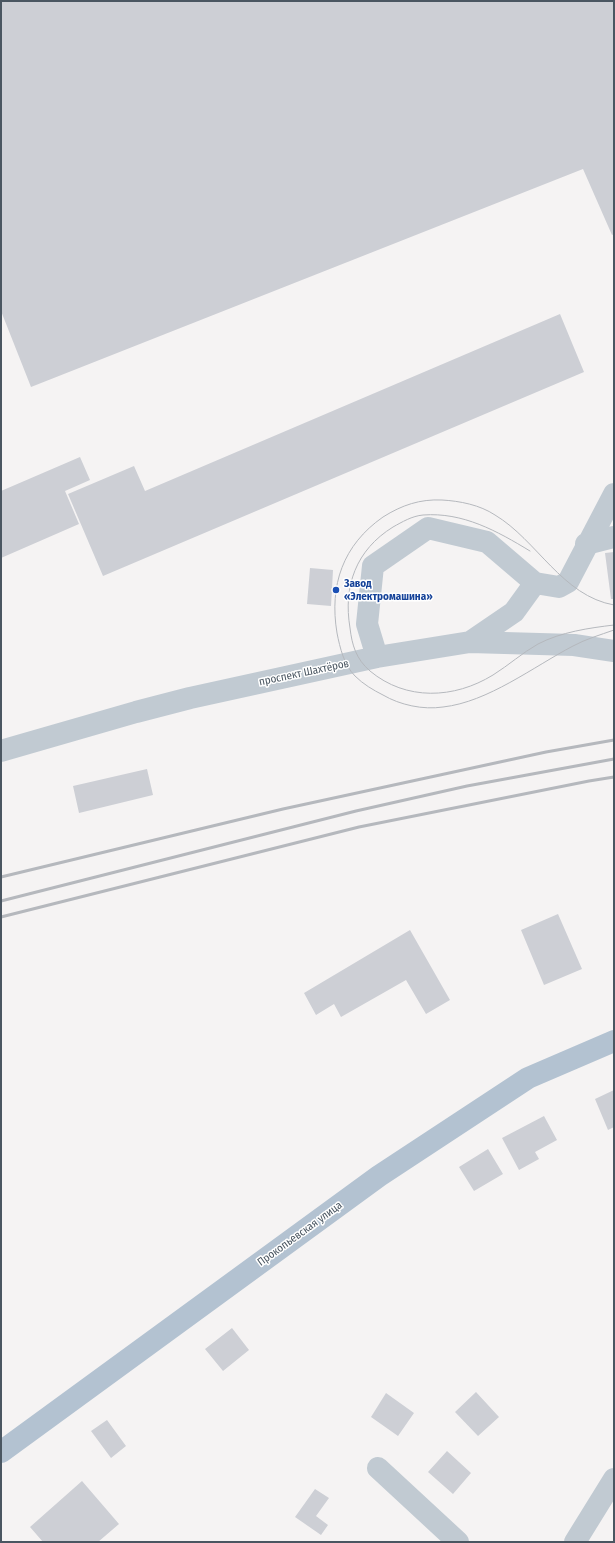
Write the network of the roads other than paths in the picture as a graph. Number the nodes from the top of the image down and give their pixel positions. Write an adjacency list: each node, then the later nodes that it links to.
1 (614, 494): 3 (street)
2 (614, 537): 3 (street)
3 (586, 544): 4 (street)
4 (535, 583): 5 (street); 7 (street)
5 (470, 642): 6 (street, проспект Шахтёров); 7 (street, проспект Шахтёров)
6 (614, 651)
7 (377, 657): 8 (street, проспект Шахтёров)
8 (1, 751)
9 (614, 1041): 10 (main road, Прокопьевская улица)
10 (1, 1452)
11 (378, 1468): 13 (street)
12 (614, 1479): 14 (street)
13 (458, 1542)
14 (575, 1542)

